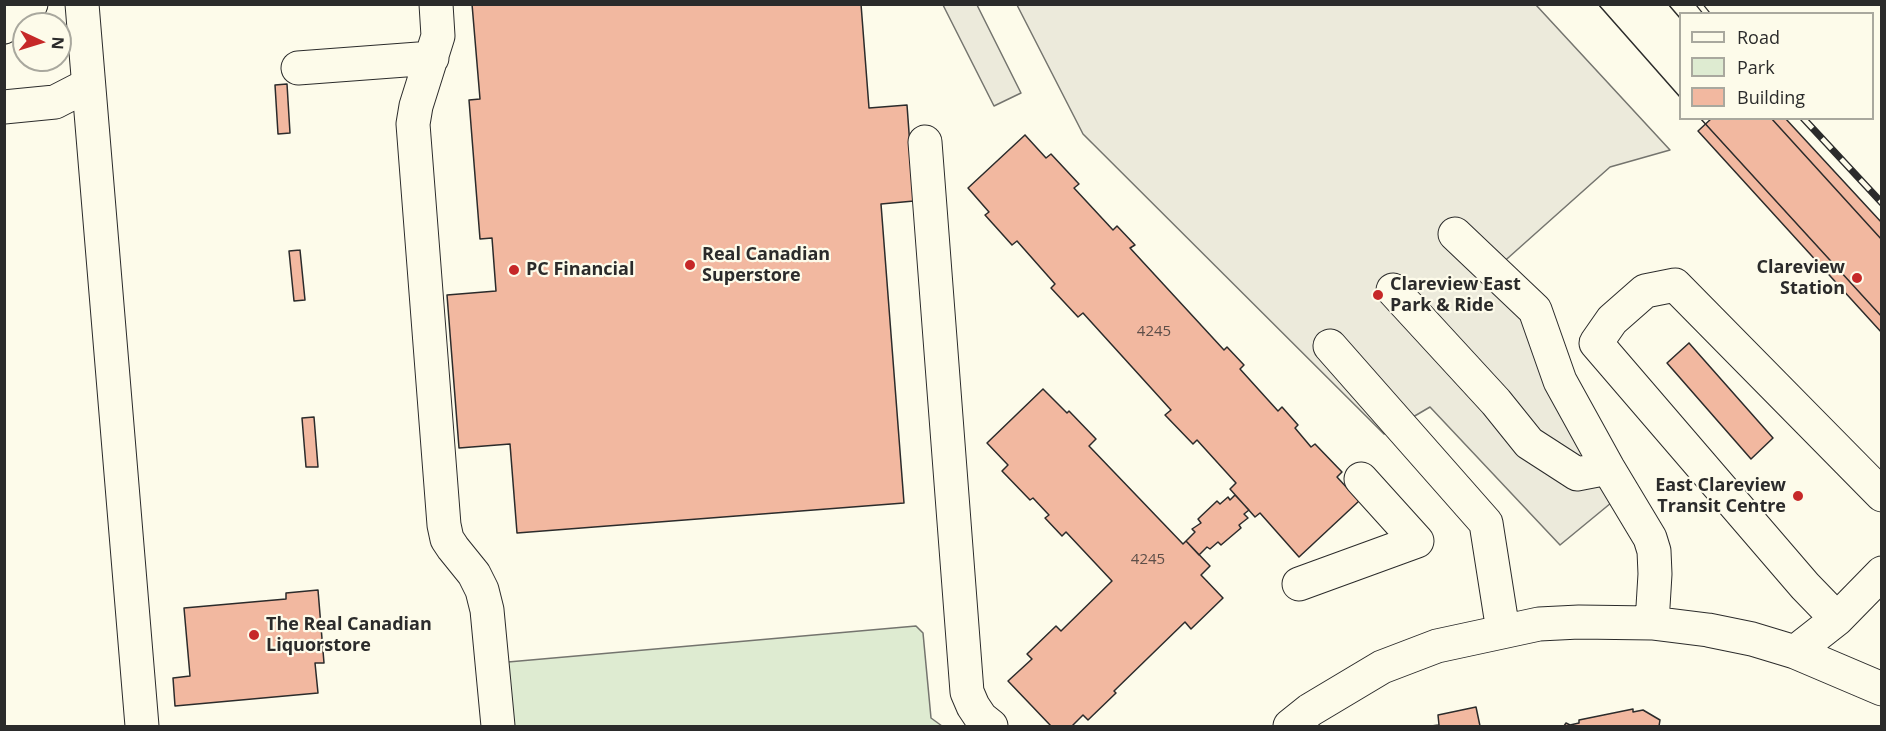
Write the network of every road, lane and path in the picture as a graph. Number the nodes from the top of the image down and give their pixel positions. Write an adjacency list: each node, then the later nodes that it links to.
1 (31, 4): 4 (street)
2 (82, 4): 7 (street)
3 (436, 4): 5 (street)
4 (4, 27)
5 (432, 58): 6 (street); 24 (street)
6 (298, 68)
7 (88, 85): 8 (street); 23 (street)
8 (4, 107)
9 (926, 142): 25 (street)
10 (1455, 234): 13 (street)
11 (1393, 290): 13 (street)
12 (1330, 346): 20 (street)
13 (1608, 468): 19 (street)
14 (1361, 479): 17 (street)
15 (1881, 495): 18 (street)
16 (1881, 573): 18 (street)
17 (1299, 584)
18 (1837, 619): 21 (street)
19 (1652, 623): 20 (street); 21 (street)
20 (1503, 631): 26 (street)
21 (1795, 652): 22 (street)
22 (1881, 689)
23 (142, 726)
24 (498, 726)
25 (991, 726)
26 (1290, 726)

